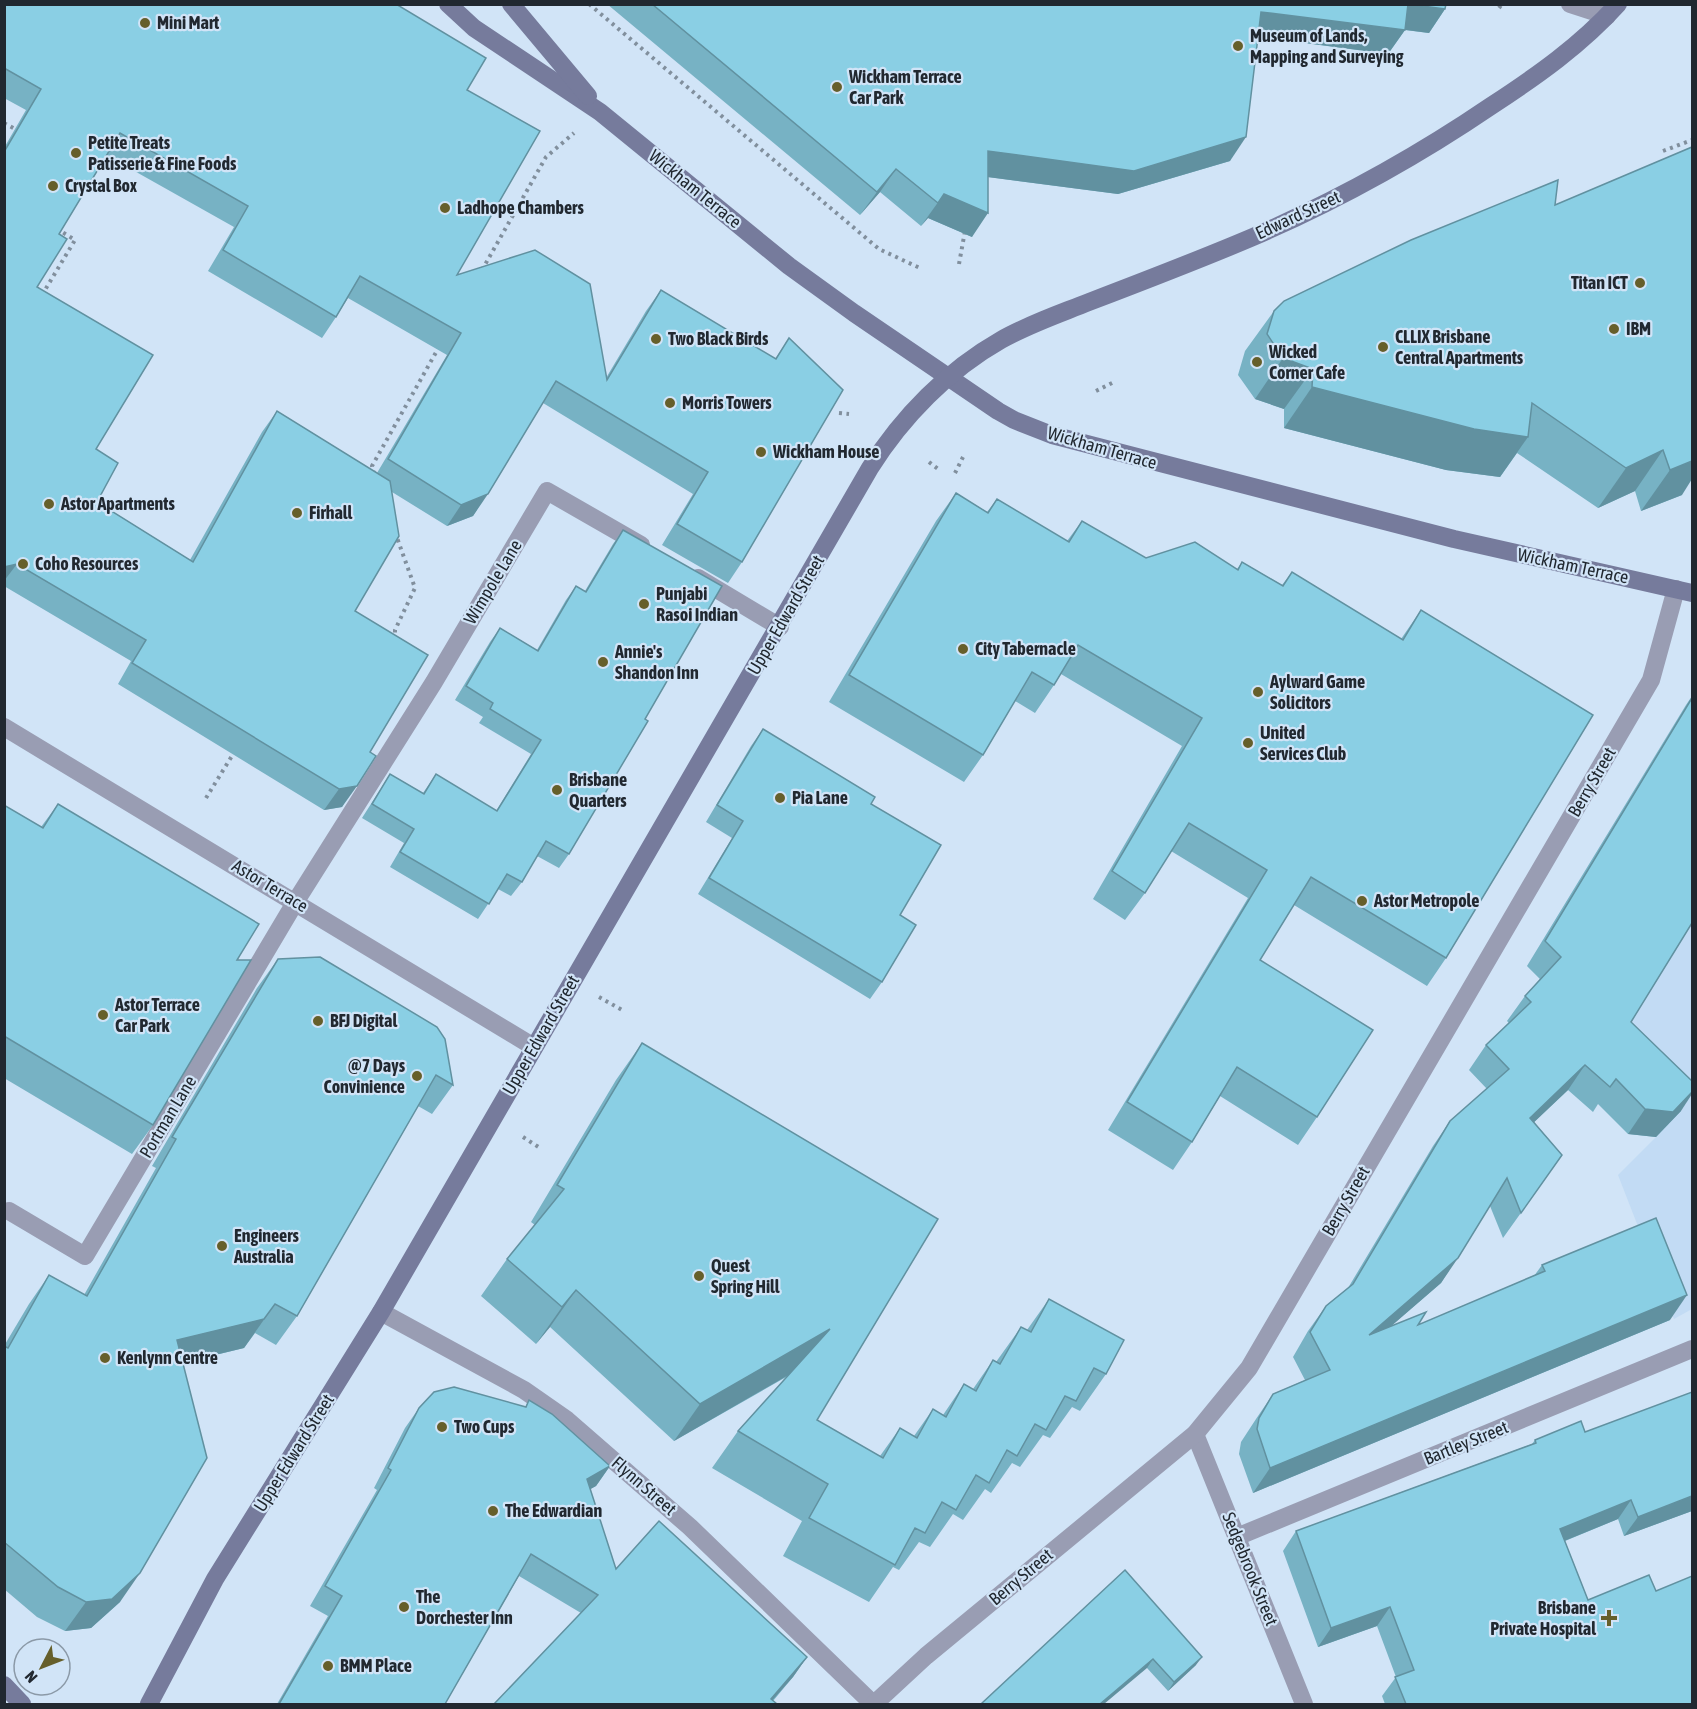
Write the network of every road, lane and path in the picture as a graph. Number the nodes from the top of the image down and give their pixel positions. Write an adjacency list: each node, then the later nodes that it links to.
1 (448, 4): 6 (main road, Wickham Terrace)
2 (511, 4): 6 (main road, Wickham Terrace)
3 (589, 4): 14 (path)
4 (1570, 4): 5 (street)
5 (1613, 10): 18 (main road, Edward Street)
6 (600, 112): 15 (path); 18 (main road, Wickham Terrace)
7 (4, 123): 8 (path)
8 (15, 129)
9 (1692, 140): 10 (path)
10 (1663, 152)
11 (51, 225): 16 (path)
12 (966, 226): 13 (path)
13 (959, 264)
14 (922, 269)
15 (476, 280)
16 (41, 296)
17 (441, 342): 27 (path)
18 (950, 377): 31 (main road, Wickham Terrace); 32 (main road, Upper Edward Street)
19 (1116, 381): 20 (path)
20 (1096, 391)
21 (839, 413): 22 (path)
22 (849, 414)
23 (963, 457): 26 (path)
24 (929, 462): 25 (path)
25 (938, 469)
26 (955, 473)
27 (375, 477)
28 (395, 533): 33 (path)
29 (659, 556): 37 (street, Wimpole Lane)
30 (680, 567): 32 (street)
31 (1684, 591): 46 (street, Berry Street)
32 (780, 627): 40 (main road, Upper Edward Street)
33 (395, 648)
34 (4, 727): 37 (street, Astor Terrace)
35 (240, 744): 36 (path)
36 (206, 798)
37 (296, 901): 40 (street, Astor Terrace); 43 (street, Portman Lane)
38 (598, 996): 39 (path)
39 (622, 1010)
40 (534, 1047): 44 (main road, Upper Edward Street)
41 (522, 1137): 42 (path)
42 (540, 1148)
43 (9, 1212)
44 (381, 1312): 51 (main road, Upper Edward Street); 52 (street, Flynn Street)
45 (1692, 1349): 47 (street, Bartley Street)
46 (1195, 1434): 47 (street, Sedgebrook Street); 52 (street, Berry Street)
47 (1239, 1536): 49 (street, Sedgebrook Street)
48 (4, 1685): 50 (main road)
49 (1297, 1702)
50 (22, 1704)
51 (148, 1704)
52 (873, 1704)

